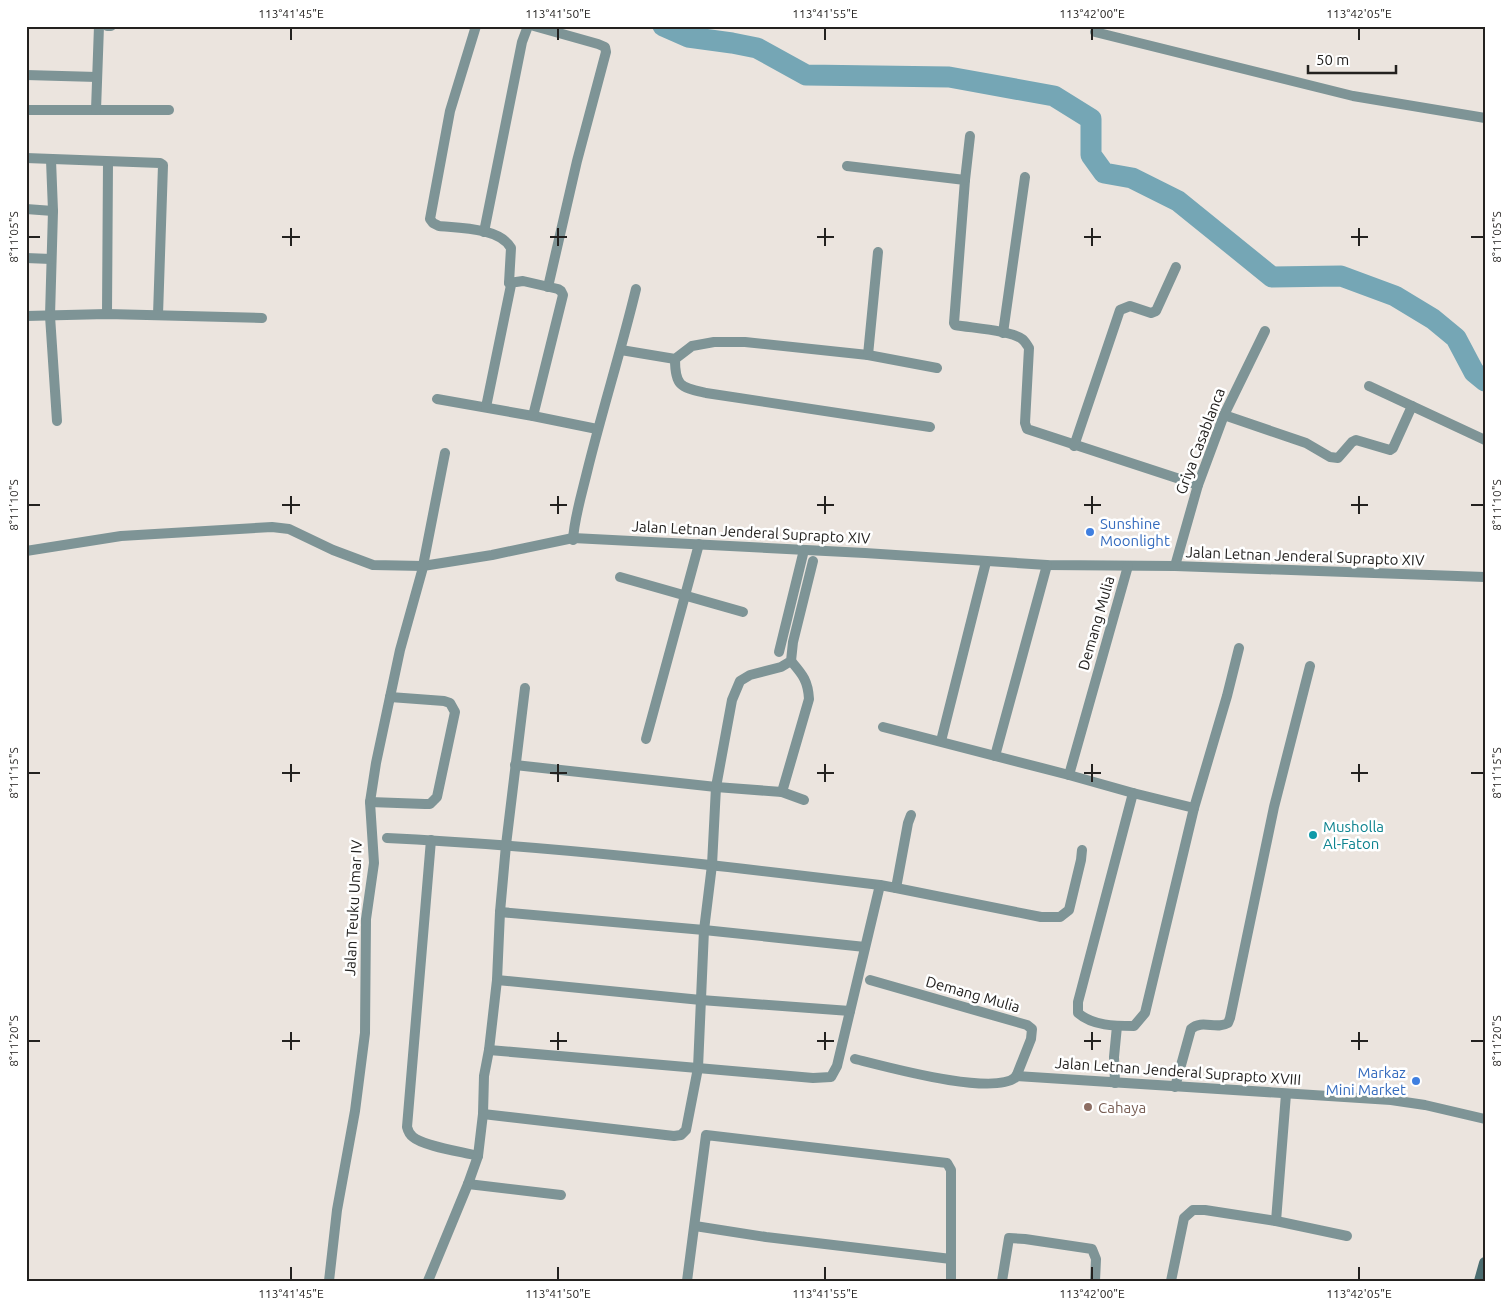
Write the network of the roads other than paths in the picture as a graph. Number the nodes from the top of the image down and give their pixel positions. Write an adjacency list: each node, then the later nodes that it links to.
1 (99, 26): 9 (street)
2 (107, 26): 3 (street)
3 (111, 26)
4 (476, 26): 23 (street)
5 (528, 26): 23 (street)
6 (534, 26): 29 (street)
7 (1095, 32): 13 (street)
8 (26, 75): 9 (street)
9 (97, 77): 11 (street)
10 (26, 110): 11 (street)
11 (96, 110): 12 (street)
12 (169, 110)
13 (1485, 118)
14 (970, 136): 20 (street)
15 (26, 158): 16 (street)
16 (51, 160): 17 (street); 22 (street)
17 (108, 162): 31 (street); 32 (street)
18 (847, 166): 20 (street)
19 (1025, 177): 37 (street)
20 (966, 180): 37 (street)
21 (26, 209): 22 (street)
22 (53, 210): 26 (street)
23 (484, 232): 28 (street)
24 (878, 252): 39 (street)
25 (26, 258): 26 (street)
26 (51, 259): 34 (street)
27 (1176, 268): 52 (street)
28 (509, 282): 29 (street); 45 (street)
29 (548, 287): 47 (street)
30 (636, 290): 38 (street)
31 (106, 314): 32 (street); 34 (street)
32 (158, 315): 35 (street)
33 (26, 316): 34 (street)
34 (50, 316): 48 (street)
35 (262, 318)
36 (1265, 331): 46 (street, Griya Casablanca)
37 (1003, 332): 52 (street)
38 (622, 350): 40 (street); 50 (street)
39 (868, 355): 40 (street); 41 (street)
40 (675, 359): 49 (street)
41 (937, 368)
42 (1369, 386): 44 (street)
43 (437, 399): 45 (street)
44 (1412, 406): 46 (street); 51 (street)
45 (486, 407): 47 (street)
46 (1224, 414): 54 (street, Griya Casablanca)
47 (533, 416): 50 (street)
48 (57, 422)
49 (930, 427)
50 (598, 429): 55 (street)
51 (1485, 440)
52 (1074, 446): 54 (street)
53 (445, 453): 62 (street, Jalan Teuku Umar IV)
54 (1198, 485): 64 (street, Griya Casablanca)
55 (573, 539): 56 (street, Jalan Letnan Jenderal Suprapto XIV); 62 (street, Jalan Letnan Jenderal Suprapto XIV)
56 (699, 544): 57 (street, Jalan Letnan Jenderal Suprapto XIV); 67 (street)
57 (804, 550): 60 (street, Jalan Letnan Jenderal Suprapto XIV); 70 (street)
58 (26, 551): 62 (street, Jalan Letnan Jenderal Suprapto XIV)
59 (813, 561): 71 (street)
60 (986, 562): 61 (street, Jalan Letnan Jenderal Suprapto XIV); 77 (street)
61 (1047, 565): 63 (street, Jalan Letnan Jenderal Suprapto XIV); 78 (street)
62 (423, 566): 74 (street, Jalan Teuku Umar IV)
63 (1128, 566): 64 (street, Jalan Letnan Jenderal Suprapto XIV); 80 (street, Demang Mulia)
64 (1175, 566): 66 (street, Jalan Letnan Jenderal Suprapto XIV)
65 (620, 577): 67 (street)
66 (1485, 577)
67 (686, 595): 68 (street); 76 (street)
68 (743, 612)
69 (1238, 648): 86 (street)
70 (779, 652)
71 (791, 661): 81 (street); 82 (street)
72 (1310, 666): 108 (street)
73 (525, 688): 79 (street)
74 (390, 697): 85 (street, Jalan Teuku Umar IV); 85 (street)
75 (883, 727): 77 (street)
76 (646, 739)
77 (941, 742): 78 (street)
78 (995, 756): 80 (street)
79 (515, 765): 81 (street); 90 (street)
80 (1068, 775): 83 (street)
81 (716, 787): 82 (street); 92 (street)
82 (782, 792): 84 (street)
83 (1133, 793): 86 (street); 102 (street)
84 (804, 800)
85 (370, 802): 120 (street, Jalan Teuku Umar IV)
86 (1194, 808): 102 (street)
87 (912, 815): 94 (street)
88 (387, 838): 89 (street)
89 (432, 840): 90 (street); 112 (street)
90 (506, 845): 92 (street); 95 (street)
91 (1082, 850): 94 (street)
92 (712, 865): 93 (street); 96 (street)
93 (880, 885): 94 (street); 97 (street)
94 (896, 888)
95 (500, 912): 96 (street); 98 (street)
96 (704, 930): 97 (street); 100 (street)
97 (866, 947): 101 (street)
98 (497, 980): 100 (street); 103 (street)
99 (870, 980): 106 (street, Demang Mulia)
100 (701, 1000): 101 (street); 105 (street)
101 (850, 1011): 105 (street)
102 (1117, 1026): 107 (street)
103 (489, 1050): 105 (street); 110 (street)
104 (855, 1059): 106 (street)
105 (698, 1068): 110 (street)
106 (1016, 1076): 107 (street, Jalan Letnan Jenderal Suprapto XVIII)
107 (1115, 1083): 108 (street, Jalan Letnan Jenderal Suprapto XVIII)
108 (1175, 1087): 109 (street, Jalan Letnan Jenderal Suprapto XVIII)
109 (1286, 1094): 111 (street, Jalan Letnan Jenderal Suprapto XVIII); 115 (street)
110 (483, 1114): 112 (street)
111 (1485, 1119)
112 (478, 1156): 113 (street)
113 (468, 1184): 114 (street); 121 (street)
114 (561, 1195)
115 (1276, 1222): 117 (street); 126 (street)
116 (695, 1226): 118 (street); 118 (street); 122 (street)
117 (1347, 1236)
118 (951, 1258): 123 (street)
119 (1485, 1263): 127 (main road)
120 (329, 1281)
121 (428, 1281)
122 (687, 1281)
123 (951, 1281)
124 (1002, 1281): 125 (street)
125 (1095, 1281)
126 (1171, 1281)
127 (1480, 1281)

